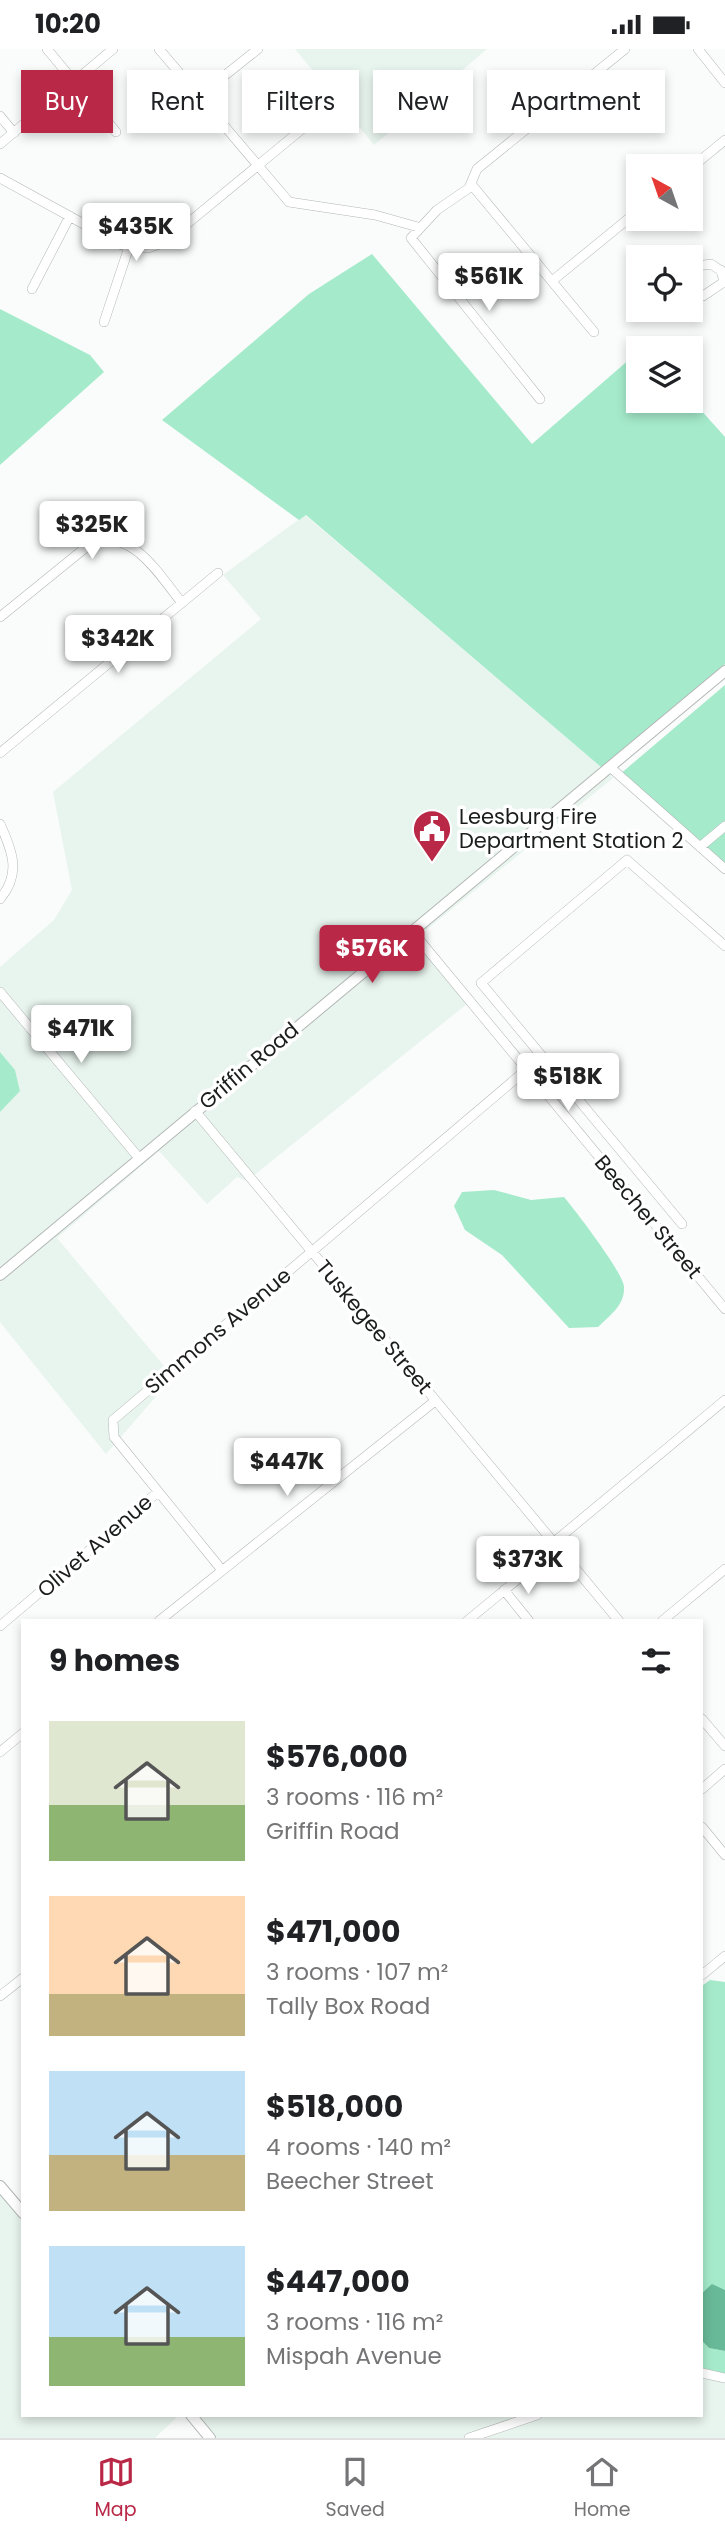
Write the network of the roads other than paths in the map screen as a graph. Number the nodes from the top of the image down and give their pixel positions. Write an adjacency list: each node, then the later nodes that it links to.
1 (47, 49): 7 (street)
2 (113, 49): 8 (street)
3 (159, 49): 9 (street)
4 (258, 49): 10 (street)
5 (625, 49): 24 (street)
6 (698, 49): 11 (street)
7 (64, 70)
8 (88, 70)
9 (177, 70)
10 (228, 73)
11 (725, 83)
12 (0, 116): 17 (street)
13 (113, 127): 16 (street)
14 (21, 128): 17 (street)
15 (228, 131): 22 (street)
16 (117, 132)
17 (15, 133): 20 (street)
18 (297, 133): 22 (street)
19 (725, 140): 21 (street)
20 (0, 144)
21 (704, 157)
22 (257, 166): 27 (street); 28 (street)
23 (0, 178): 25 (street)
24 (471, 184): 27 (street); 31 (street)
25 (70, 216): 28 (street); 32 (street)
26 (626, 221): 31 (street)
27 (418, 227): 36 (street)
28 (129, 247): 34 (street)
29 (703, 265): 30 (street)
30 (723, 272): 33 (street)
31 (552, 281): 35 (street)
32 (32, 289)
33 (703, 296)
34 (104, 322)
35 (594, 332)
36 (540, 399)
37 (218, 573): 38 (street)
38 (182, 603): 39 (street); 41 (street)
39 (0, 617)
40 (725, 671): 42 (street, Griffin Road)
41 (0, 753)
42 (610, 767): 45 (street); 48 (street, Griffin Road)
43 (0, 824): 47 (street)
44 (725, 825): 45 (street)
45 (700, 847): 46 (street)
46 (725, 869)
47 (0, 899)
48 (412, 931): 51 (street, Beecher Street); 52 (street, Griffin Road)
49 (725, 946): 54 (street)
50 (0, 992): 53 (street)
51 (526, 1070): 55 (street, Simmons Avenue); 57 (street, Beecher Street)
52 (195, 1111): 53 (street, Griffin Road); 55 (street, Tuskegee Street)
53 (139, 1158): 56 (street, Griffin Road)
54 (682, 1224)
55 (311, 1252): 59 (street, Tuskegee Street); 60 (street, Simmons Avenue)
56 (0, 1275)
57 (725, 1309)
58 (725, 1400): 61 (street)
59 (435, 1401): 61 (street, Tuskegee Street); 62 (street)
60 (158, 1493): 62 (street); 70 (street, Olivet Avenue)
61 (555, 1545): 64 (street); 68 (street, Tuskegee Street)
62 (221, 1569): 65 (street)
63 (725, 1569): 69 (street)
64 (504, 1590): 66 (street); 67 (street)
65 (161, 1619)
66 (469, 1619)
67 (527, 1619)
68 (617, 1619)
69 (664, 1619)
70 (0, 1626)
71 (703, 1720): 73 (street)
72 (21, 1735): 74 (street)
73 (725, 1746)
74 (0, 1752)
75 (725, 1769): 76 (street)
76 (703, 1788)
77 (703, 1828): 78 (street)
78 (725, 1855)
79 (725, 1956): 80 (street)
80 (703, 1974)
81 (21, 1980): 82 (street)
82 (0, 1996)
83 (0, 2186): 84 (street)
84 (21, 2211)
85 (703, 2373): 86 (street)
86 (725, 2378)
87 (193, 2417): 89 (street)
88 (531, 2417): 90 (street)
89 (210, 2438)
90 (469, 2438)

